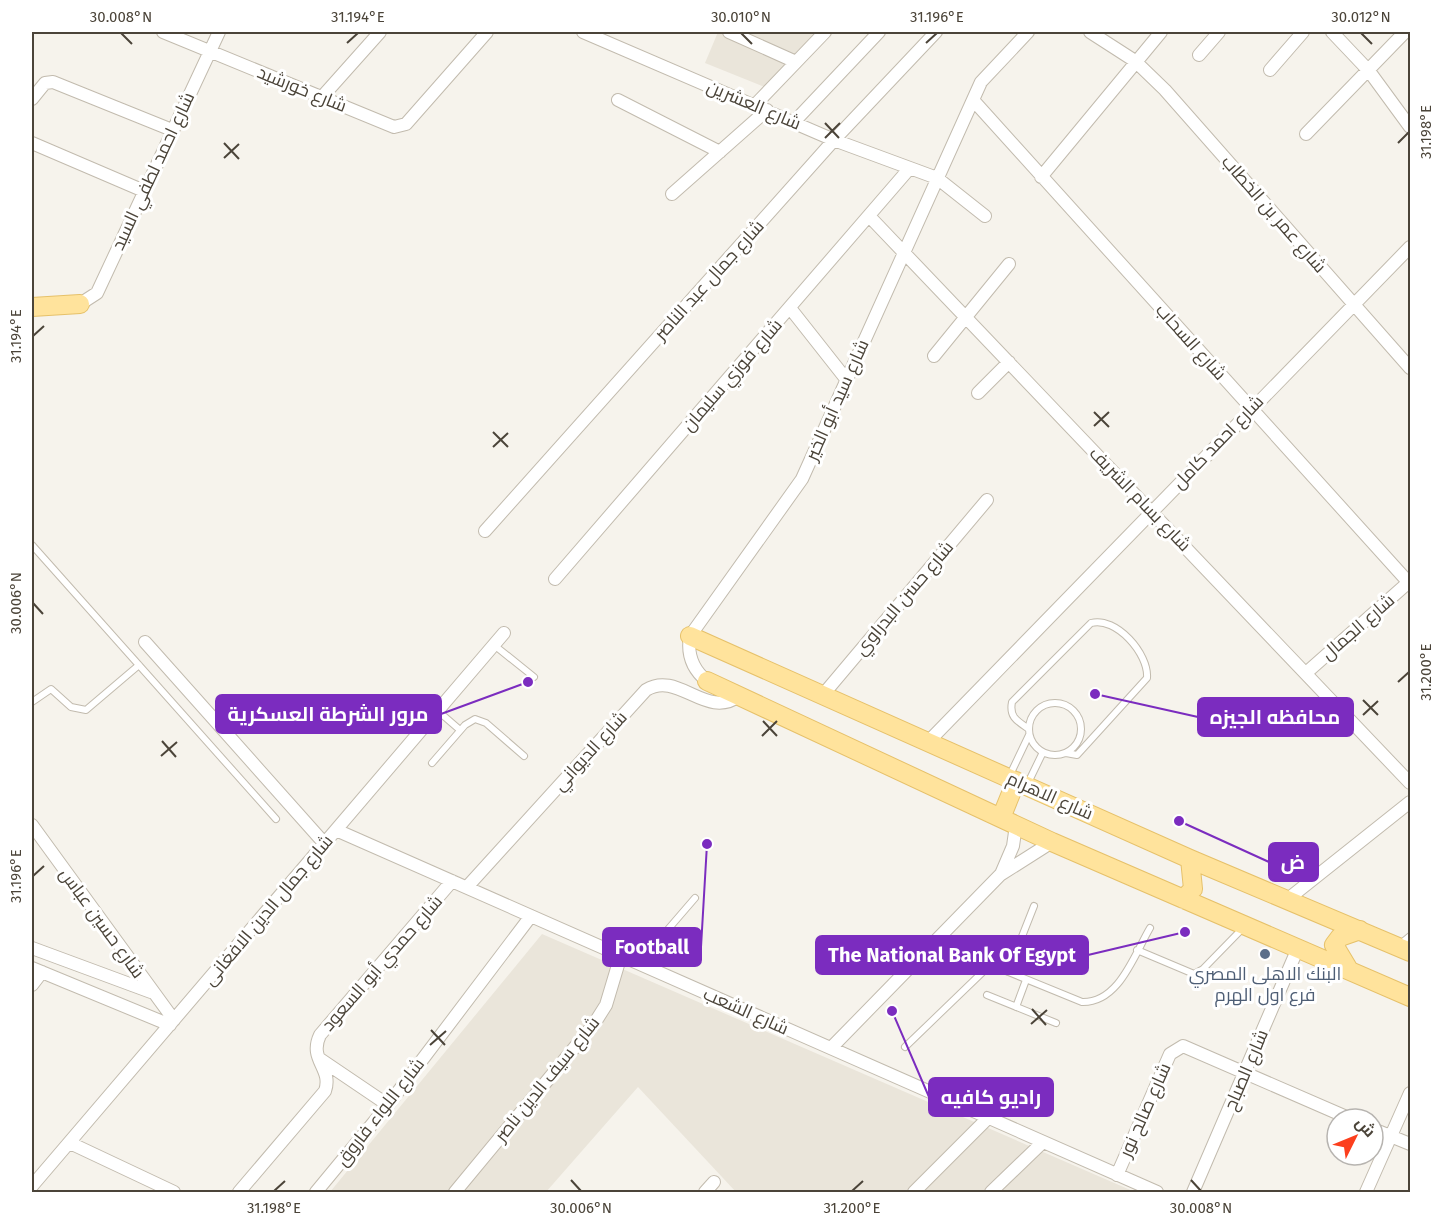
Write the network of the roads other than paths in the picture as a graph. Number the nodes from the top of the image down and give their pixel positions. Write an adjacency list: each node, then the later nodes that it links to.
1 (163, 32): 17 (street, شارع خورشيد)
2 (219, 32): 17 (street, شارع احمد لطفي السيد)
3 (380, 32): 23 (street)
4 (487, 32): 23 (street, شارع خورشيد)
5 (583, 32): 27 (street, شارع العشرين)
6 (729, 32): 19 (street)
7 (825, 32): 19 (street)
8 (879, 32): 28 (street)
9 (936, 32): 32 (street, شارع جمال عبد الناصر)
10 (1028, 32): 26 (street, شارع سيد أبو الخير)
11 (1090, 32): 20 (street, شارع عمر بن الخطاب)
12 (1161, 32): 20 (street)
13 (1219, 32): 18 (street)
14 (1303, 32): 21 (street)
15 (1332, 32): 22 (street)
16 (1405, 32): 22 (street)
17 (210, 51): 23 (street, شارع خورشيد); 30 (street, شارع احمد لطفي السيد)
18 (1199, 55)
19 (796, 62): 27 (street)
20 (1135, 62): 36 (street); 45 (street, شارع عمر بن الخطاب)
21 (1270, 70)
22 (1369, 71): 29 (street); 31 (street)
23 (322, 97)
24 (32, 99): 30 (street)
25 (618, 100): 34 (street)
26 (973, 100): 36 (street, شارع السحاب); 37 (street, شارع سيد أبو الخير)
27 (761, 107): 28 (street, شارع العشرين); 34 (street)
28 (794, 122): 32 (street, شارع العشرين)
29 (1410, 127)
30 (172, 130): 38 (street, شارع احمد لطفي السيد)
31 (1306, 134)
32 (834, 140): 35 (street, شارع العشرين); 58 (street, شارع جمال عبد الناصر)
33 (32, 143): 38 (street)
34 (720, 152): 39 (street)
35 (909, 169): 37 (street, شارع العشرين); 40 (street, شارع فوزي سليمان)
36 (1041, 177): 55 (street, شارع السحاب)
37 (938, 178): 41 (street, شارع العشرين); 43 (street, شارع سيد أبو الخير)
38 (144, 191): 46 (street, شارع احمد لطفي السيد)
39 (672, 194)
40 (869, 216): 43 (street, شارع بسام الشريف); 48 (street, شارع فوزي سليمان)
41 (984, 216)
42 (1410, 247): 45 (street, شارع احمد كامل)
43 (904, 252): 49 (street, شارع بسام الشريف); 53 (street, شارع سيد أبو الخير)
44 (1009, 264): 49 (street)
45 (1353, 303): 52 (street, شارع عمر بن الخطاب); 55 (street, شارع احمد كامل)
46 (80, 304): 47 (main road)
47 (32, 307)
48 (790, 308): 53 (street); 60 (street, شارع فوزي سليمان)
49 (965, 317): 50 (street); 51 (street, شارع بسام الشريف)
50 (934, 356)
51 (1009, 362): 54 (street); 57 (street, شارع بسام الشريف)
52 (1410, 369)
53 (846, 379): 63 (street, شارع سيد أبو الخير)
54 (978, 393)
55 (1251, 408): 57 (street, شارع احمد كامل); 61 (street, شارع السحاب)
56 (987, 500): 71 (street, شارع حسن البدراوي)
57 (1151, 512): 67 (street, شارع بسام الشريف); 76 (street, شارع احمد كامل)
58 (485, 531)
59 (32, 545): 66 (lane)
60 (555, 579)
61 (1410, 582): 67 (street, شارع الجمال)
62 (504, 633): 65 (street, شارع جمال الدين الافغانى)
63 (690, 636): 69 (street); 71 (main road, شارع الاهرام)
64 (145, 642): 89 (street)
65 (494, 645): 68 (lane); 73 (street, شارع جمال الدين الافغانى)
66 (139, 665): 72 (lane); 84 (lane)
67 (1306, 673): 82 (street, شارع بسام الشريف)
68 (534, 676)
69 (706, 681): 70 (main road)
70 (739, 696): 85 (main road); 93 (street, شارع الديواني)
71 (822, 696): 76 (main road, شارع الاهرام)
72 (32, 702)
73 (438, 711): 74 (lane); 87 (street, شارع جمال الدين الافغانى)
74 (460, 730): 79 (lane); 80 (lane)
75 (1029, 732): 77 (lane); 78 (lane); 78 (lane); 81 (lane)
76 (928, 742): 81 (main road, شارع الاهرام)
77 (1042, 752): 78 (lane); 81 (lane)
78 (1066, 753)
79 (524, 756)
80 (432, 763)
81 (1017, 781): 85 (main road); 90 (main road, شارع الاهرام)
82 (1410, 783)
83 (1410, 802): 96 (street)
84 (276, 819)
85 (1009, 822): 88 (main road); 91 (street)
86 (32, 825): 115 (street, شارع حسين عباس)
87 (336, 830): 89 (street, شارع جمال الدين الافغانى); 92 (street, شارع الشعب)
88 (1052, 842): 91 (street); 95 (main road)
89 (324, 843): 119 (street, شارع جمال الدين الافغانى)
90 (1190, 859): 95 (main road); 96 (main road, شارع الاهرام)
91 (1000, 875): 102 (street)
92 (452, 881): 93 (street, شارع الشعب); 123 (street, شارع حمدي أبو السعود)
93 (467, 887): 98 (street, شارع الشعب)
94 (695, 898): 108 (lane)
95 (1184, 899): 99 (main road)
96 (1288, 899): 101 (main road, شارع الاهرام)
97 (1034, 906): 112 (lane)
98 (531, 915): 107 (street, شارع الشعب); 126 (street, شارع اللواء فاروق)
99 (1245, 926): 105 (main road); 106 (lane)
100 (1150, 928): 106 (lane)
101 (1360, 930): 103 (main road, شارع الاهرام); 111 (main road)
102 (934, 942): 109 (lane); 122 (street)
103 (1406, 945)
104 (32, 948): 115 (street)
105 (1298, 948): 111 (main road); 124 (street, شارع الصباح)
106 (1137, 950): 113 (lane)
107 (621, 955): 108 (street, شارع الشعب); 140 (street, شارع سيف الدين ناصر)
108 (639, 963): 122 (street, شارع الشعب)
109 (990, 965): 112 (lane); 121 (lane)
110 (37, 970): 114 (street); 119 (street)
111 (1349, 970): 117 (main road)
112 (1008, 972): 113 (lane)
113 (1026, 980): 118 (lane)
114 (32, 985)
115 (152, 992): 119 (street, شارع حسين عباس)
116 (987, 995): 118 (lane)
117 (1410, 997)
118 (1016, 1006): 120 (lane)
119 (172, 1023): 132 (street, شارع جمال الدين الافغانى)
120 (1056, 1023)
121 (905, 1047)
122 (831, 1048): 128 (street, شارع الشعب)
123 (316, 1057): 126 (street); 138 (street)
124 (1245, 1073): 127 (street); 134 (street, شارع صالح نور); 145 (street, شارع الصباح)
125 (1410, 1093): 130 (street)
126 (388, 1105): 139 (street, شارع اللواء فاروق)
127 (1325, 1108)
128 (988, 1118): 131 (street, شارع الشعب); 142 (street)
129 (1385, 1134): 130 (street)
130 (1390, 1136): 133 (street); 146 (street)
131 (1043, 1142): 134 (street, شارع الشعب); 143 (street)
132 (70, 1143): 136 (street, شارع جمال الدين الافغانى); 137 (street)
133 (1410, 1144)
134 (1117, 1175): 144 (street, شارع الشعب)
135 (714, 1182): 141 (street)
136 (32, 1186)
137 (174, 1192)
138 (239, 1192)
139 (316, 1192)
140 (455, 1192)
141 (705, 1192)
142 (914, 1192)
143 (991, 1192)
144 (1157, 1192)
145 (1193, 1192)
146 (1366, 1192)

